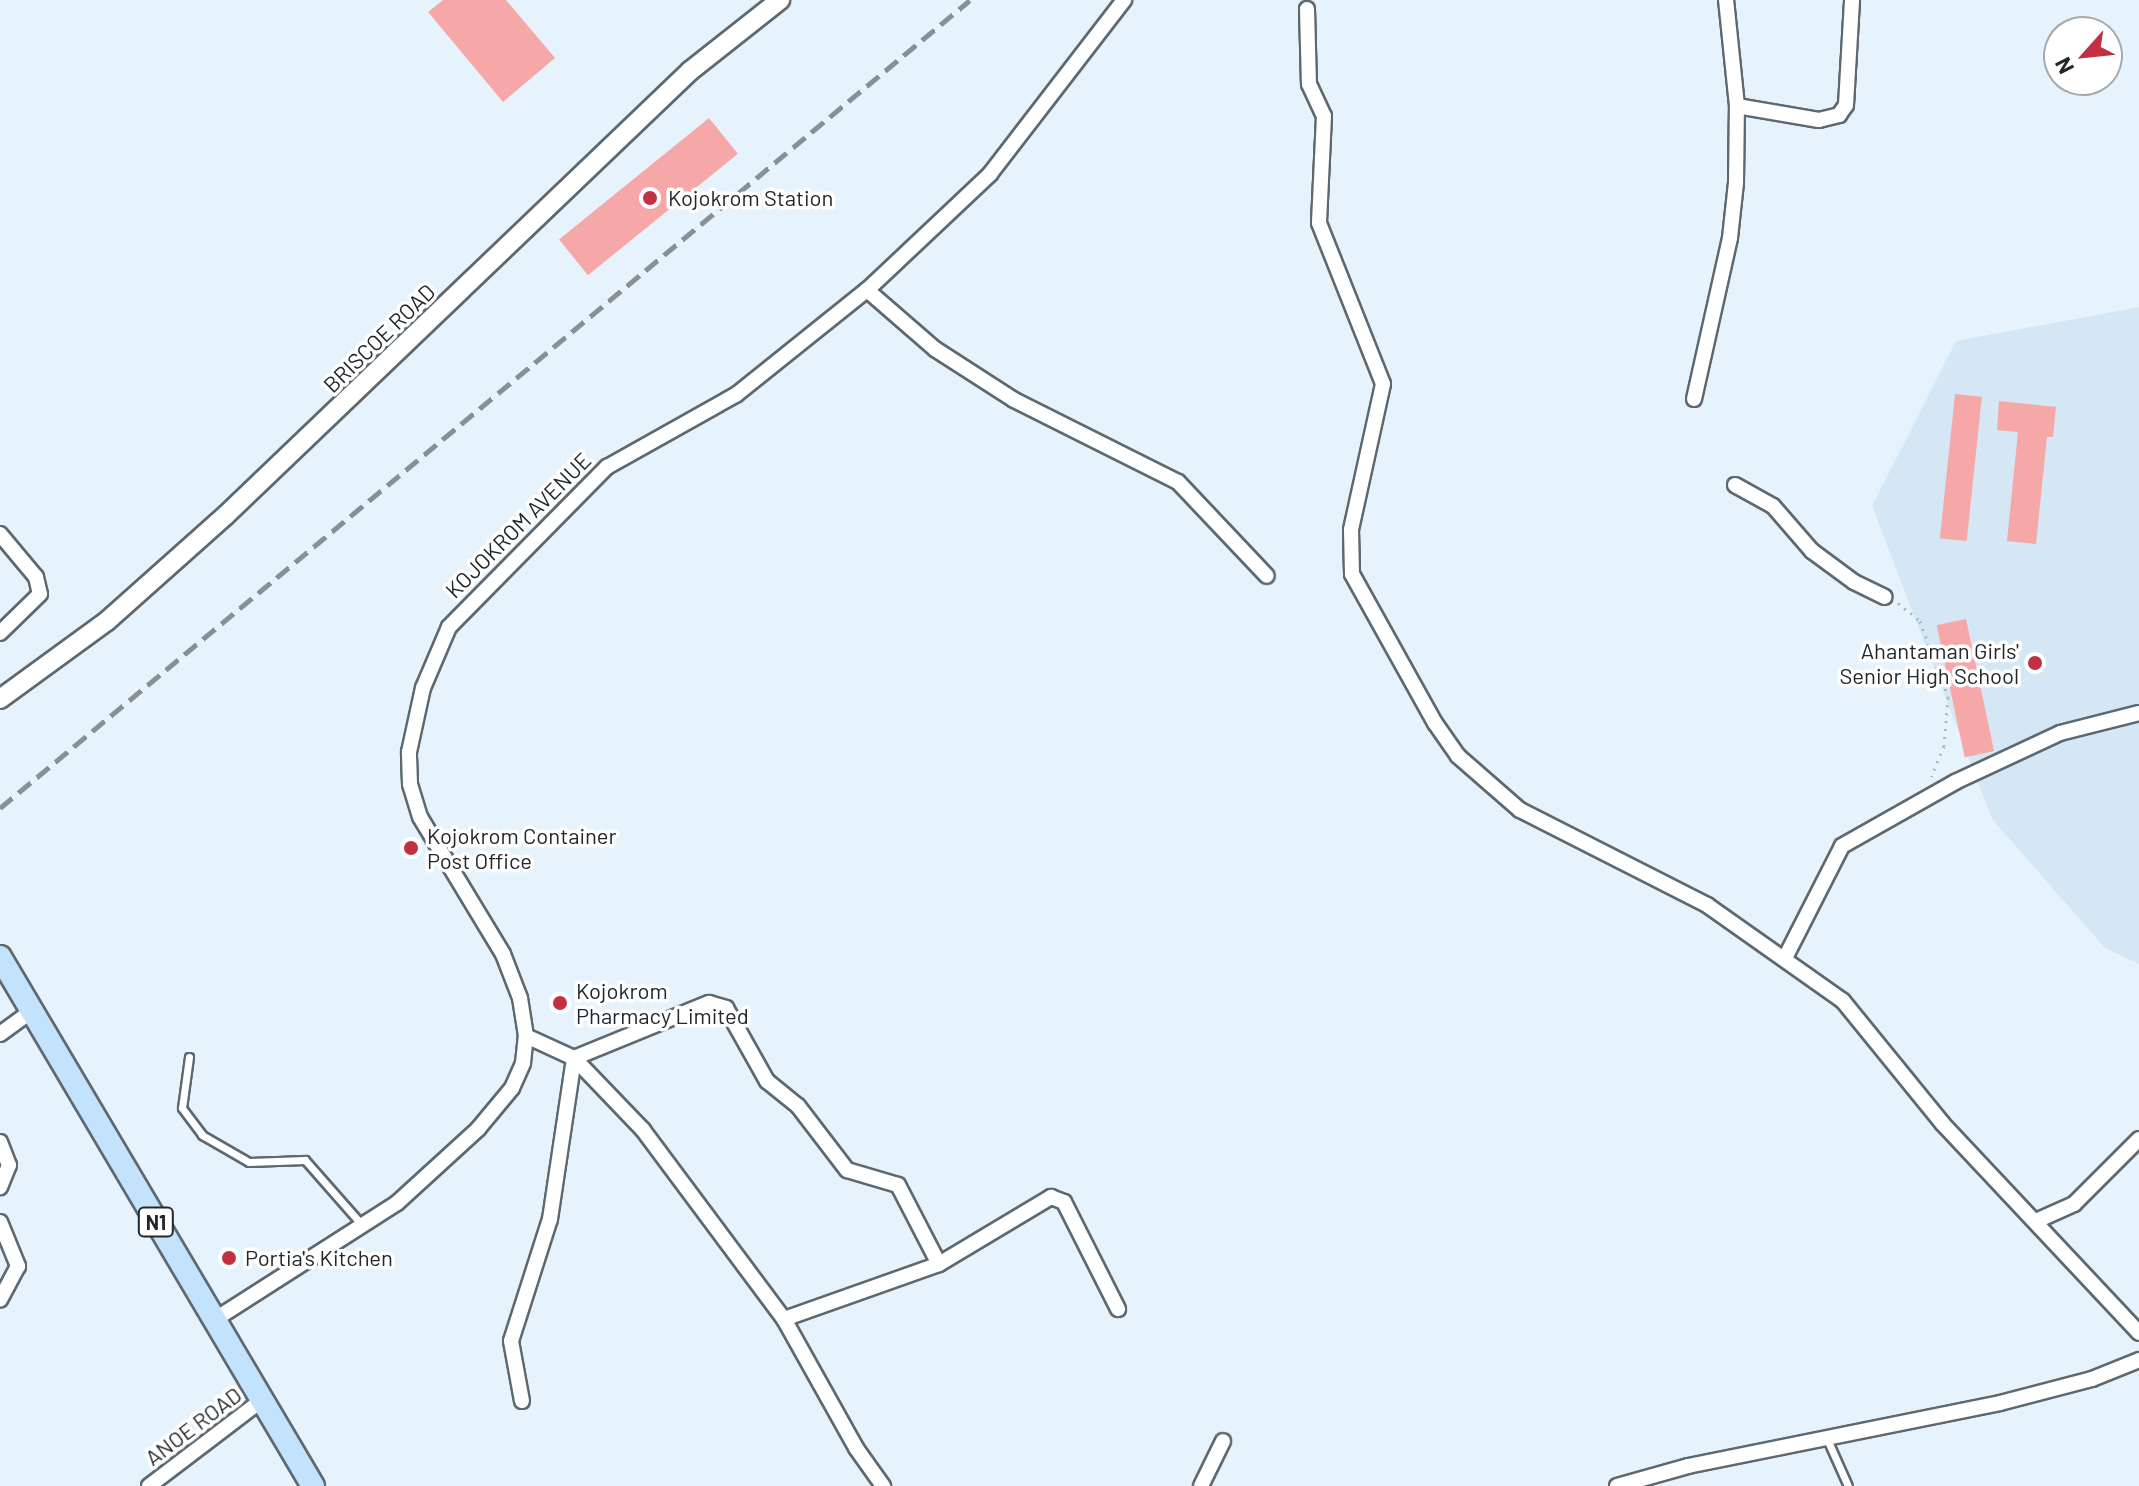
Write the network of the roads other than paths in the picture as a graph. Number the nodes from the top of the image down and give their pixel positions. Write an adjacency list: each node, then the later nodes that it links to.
1 (780, 0): 14 (street, BRISCOE ROAD)
2 (1124, 0): 7 (street, KOJOKROM AVENUE)
3 (1726, 0): 6 (street)
4 (1852, 0): 6 (street)
5 (1307, 9): 16 (street)
6 (1737, 106): 8 (street)
7 (867, 290): 11 (street); 20 (street, KOJOKROM AVENUE)
8 (1694, 399)
9 (1735, 485): 12 (street)
10 (0, 534): 13 (street)
11 (1267, 576)
12 (1885, 597)
13 (0, 633)
14 (0, 699)
15 (2139, 713): 16 (street)
16 (1786, 956): 26 (street)
17 (0, 957): 18 (highway, N1)
18 (30, 1012): 19 (street); 33 (highway, N1)
19 (0, 1034)
20 (526, 1036): 22 (street); 28 (street, KOJOKROM AVENUE)
21 (189, 1057): 28 (lane)
22 (574, 1058): 29 (street); 32 (street); 37 (street)
23 (2139, 1139): 26 (street)
24 (0, 1142): 25 (street)
25 (0, 1187)
26 (2036, 1221): 34 (street)
27 (0, 1222): 30 (street)
28 (364, 1227): 33 (street, KOJOKROM AVENUE)
29 (939, 1264): 31 (street); 32 (street)
30 (0, 1300)
31 (1118, 1309)
32 (784, 1319): 42 (street)
33 (214, 1320): 36 (highway, N1)
34 (2139, 1333)
35 (2139, 1360): 38 (street)
36 (262, 1400): 40 (street, ANOE ROAD); 41 (highway, N1)
37 (522, 1401)
38 (1827, 1439): 44 (street); 45 (lane)
39 (1223, 1441): 43 (street)
40 (149, 1486)
41 (313, 1486)
42 (883, 1486)
43 (1201, 1486)
44 (1617, 1486)
45 (1848, 1486)

